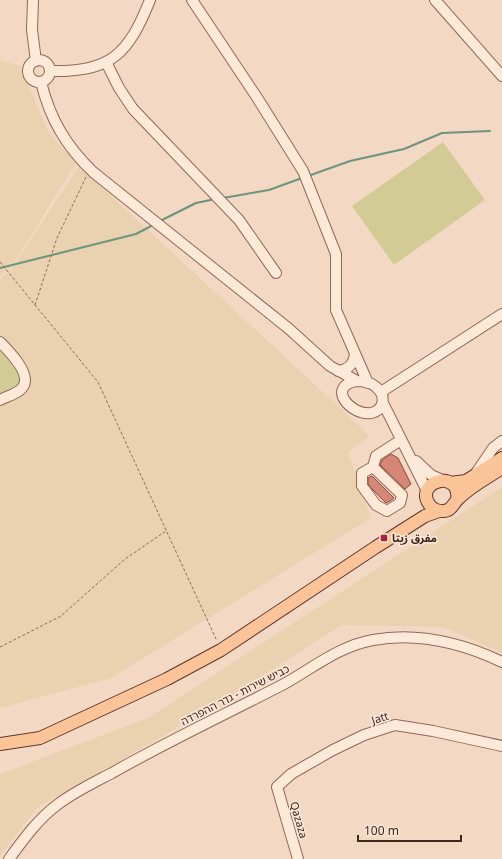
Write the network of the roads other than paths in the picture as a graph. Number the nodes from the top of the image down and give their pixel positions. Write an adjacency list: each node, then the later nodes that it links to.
1 (33, 0): 5 (street)
2 (150, 0): 6 (street)
3 (192, 0): 13 (street)
4 (435, 0): 8 (street)
5 (36, 61): 7 (street); 9 (street)
6 (106, 62): 7 (street); 10 (street)
7 (50, 71): 9 (street)
8 (502, 76)
9 (41, 82): 14 (street)
10 (276, 273)
11 (502, 314): 19 (street)
12 (0, 342): 20 (street)
13 (355, 354): 15 (street); 17 (street)
14 (328, 364): 15 (street); 18 (street)
15 (338, 371): 16 (street)
16 (357, 381): 17 (street); 18 (street)
17 (368, 383): 19 (street)
18 (342, 392): 22 (street)
19 (381, 392): 21 (street)
20 (0, 400)
21 (383, 403): 22 (street); 23 (street)
22 (372, 413): 23 (street)
23 (392, 423): 24 (street)
24 (401, 440): 26 (street); 28 (street)
25 (502, 441): 30 (street)
26 (410, 456): 31 (street); 32 (street)
27 (502, 458): 30 (main road)
28 (373, 467)
29 (502, 468): 33 (main road)
30 (474, 477): 31 (main road)
31 (448, 482): 32 (main road); 33 (main road)
32 (427, 494): 34 (main road); 35 (main road)
33 (457, 500): 34 (main road)
34 (439, 511): 35 (main road)
35 (376, 547): 37 (main road)
36 (502, 662): 40 (street, כביש שירות - גדר ההפרדה)
37 (0, 744)
38 (502, 746): 39 (street, Jatt)
39 (277, 787): 41 (street, Qazaza)
40 (9, 859)
41 (298, 859)

